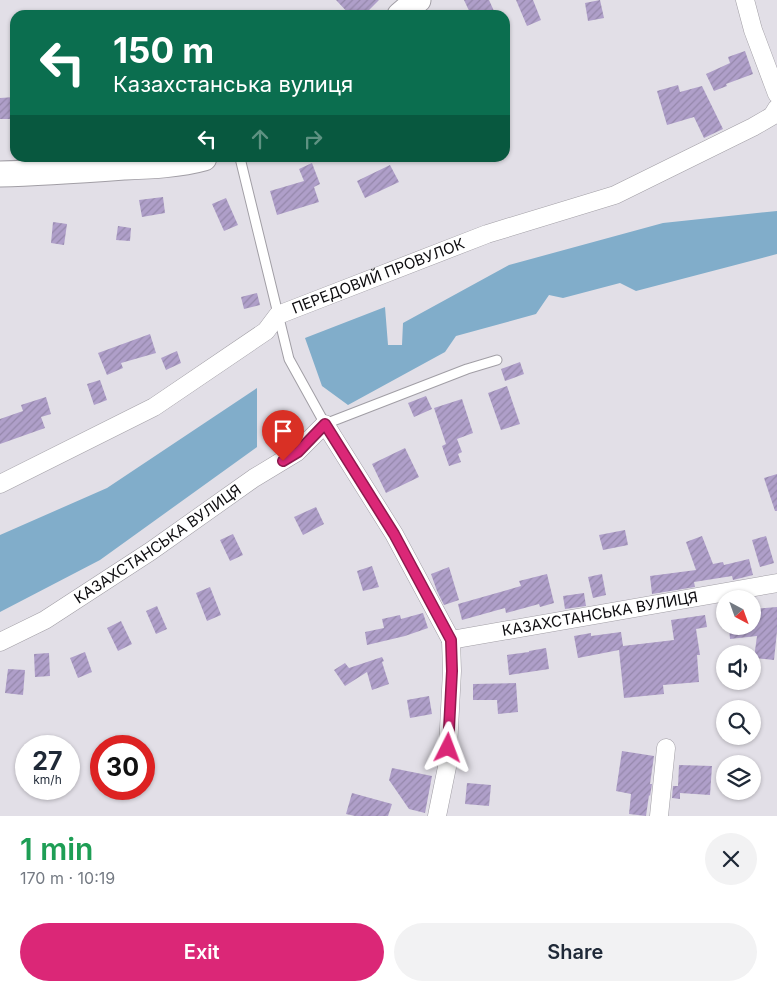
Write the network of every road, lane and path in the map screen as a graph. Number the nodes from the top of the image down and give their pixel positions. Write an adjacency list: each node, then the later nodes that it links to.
1 (418, 0): 3 (street)
2 (745, 0): 4 (street)
3 (406, 10)
4 (777, 94)
5 (777, 108): 9 (street, ПЕРЕДОВИЙ ПРОВУЛОК)
6 (179, 162): 8 (street)
7 (241, 162): 9 (lane)
8 (0, 174)
9 (278, 315): 11 (lane); 12 (street, ПЕРЕДОВИЙ ПРОВУЛОК)
10 (497, 360): 11 (lane)
11 (325, 424): 14 (street); 15 (street, КАЗАХСТАНСЬКА ВУЛИЦЯ)
12 (0, 484)
13 (777, 583): 14 (street, КАЗАХСТАНСЬКА ВУЛИЦЯ)
14 (451, 640): 17 (street)
15 (0, 642)
16 (666, 748): 18 (street)
17 (437, 816)
18 (659, 816)

